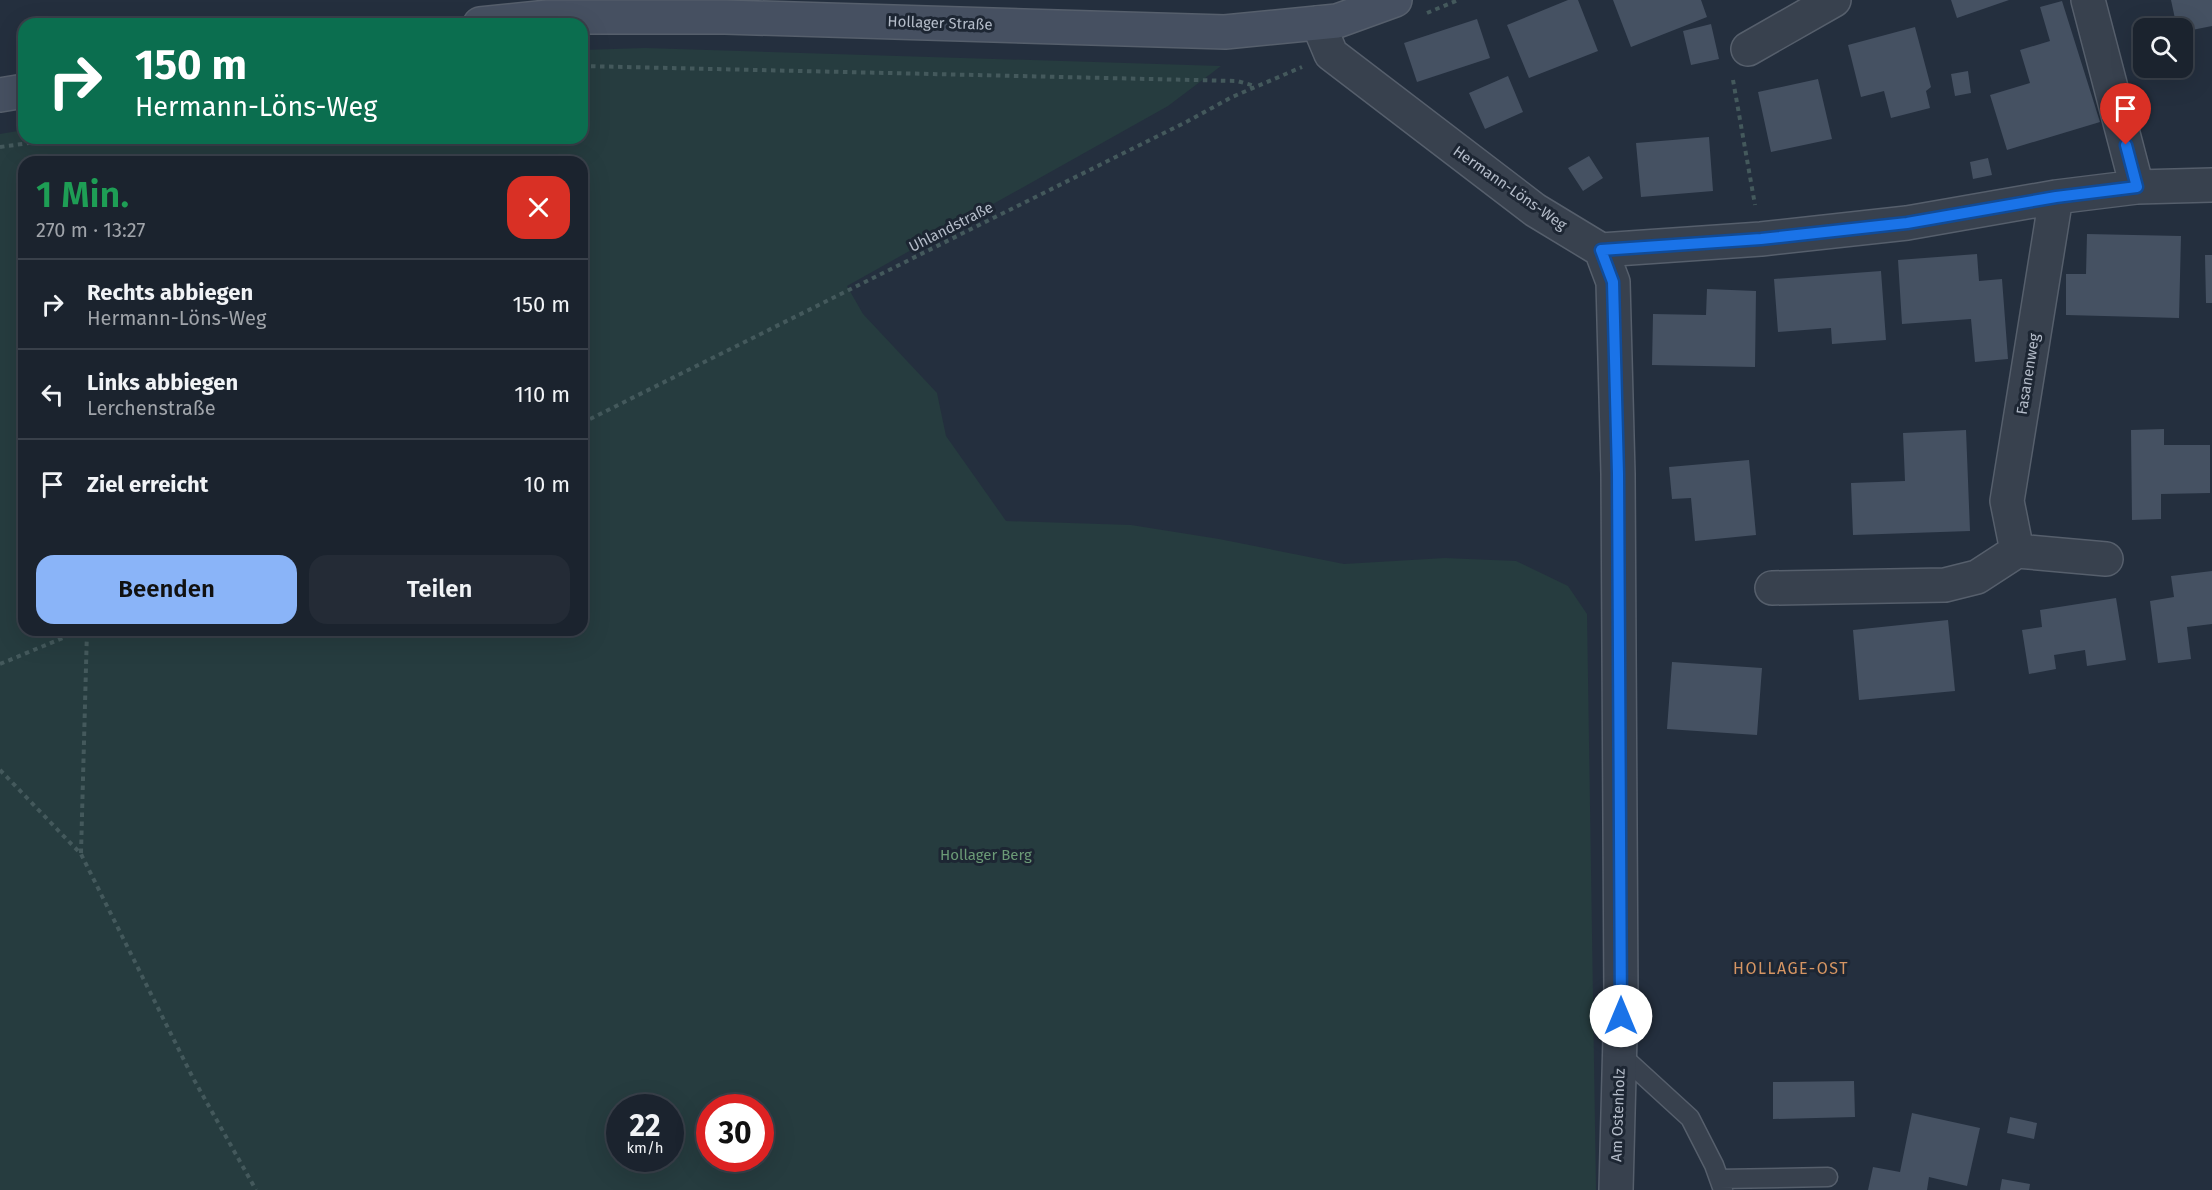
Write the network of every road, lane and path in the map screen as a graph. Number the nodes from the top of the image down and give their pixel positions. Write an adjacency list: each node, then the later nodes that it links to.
1 (1395, 0): 6 (main road, Hollager Straße)
2 (1834, 0): 7 (street)
3 (2088, 0): 16 (street)
4 (541, 8): 5 (main road, Hollager Straße); 6 (main road, Hollager Straße)
5 (503, 18)
6 (1318, 23): 8 (street, Hermann-Löns-Weg)
7 (1748, 50): 18 (path)
8 (1331, 54): 10 (path, Uhlandstraße); 19 (street, Hermann-Löns-Weg)
9 (588, 66): 10 (path)
10 (1256, 87): 20 (path, Uhlandstraße)
11 (18, 92): 12 (main road)
12 (0, 95)
13 (22, 144): 14 (path)
14 (0, 147)
15 (2212, 185): 16 (street)
16 (2137, 187): 17 (street)
17 (2056, 197): 18 (street); 21 (street, Fasanenweg)
18 (1761, 239): 19 (street)
19 (1601, 250): 29 (street, Am Ostenholz)
20 (588, 420)
21 (2017, 551): 22 (street); 23 (street)
22 (2106, 559)
23 (1772, 588)
24 (68, 636): 26 (path)
25 (87, 636): 28 (path)
26 (0, 664)
27 (0, 770): 28 (path)
28 (81, 854): 32 (path)
29 (1620, 1054): 31 (lane); 33 (street, Am Ostenholz)
30 (1828, 1177): 31 (lane)
31 (1721, 1185)
32 (256, 1190)
33 (1616, 1190)

